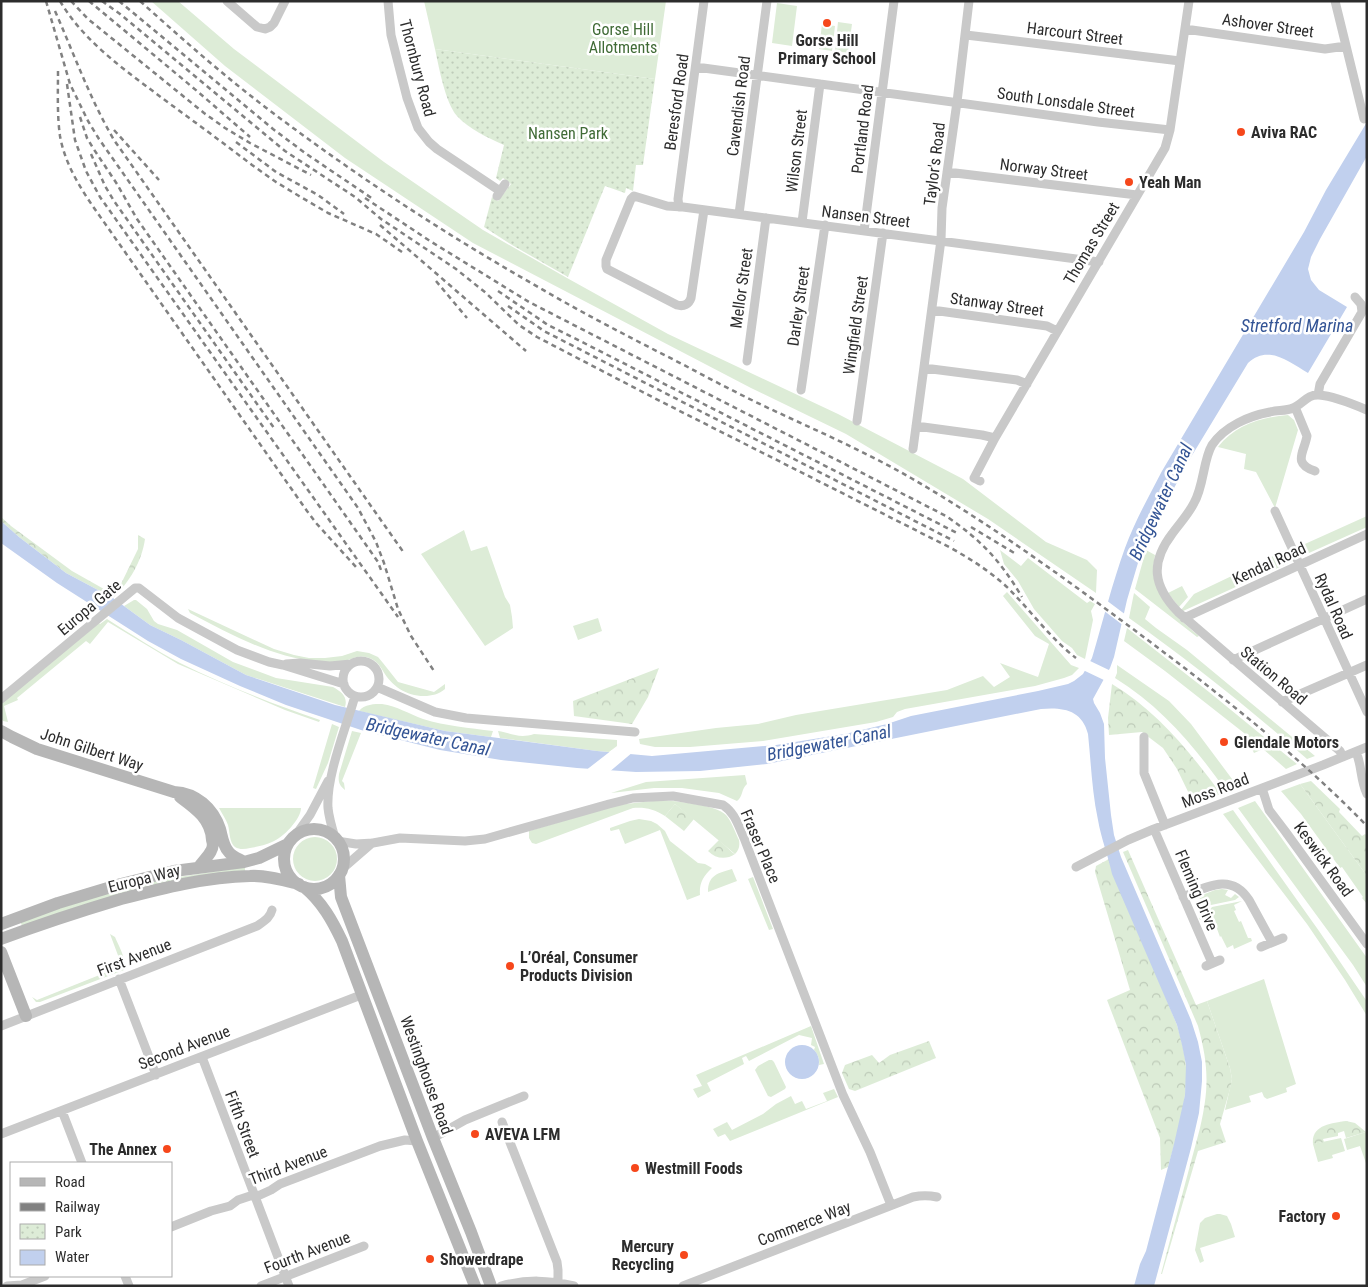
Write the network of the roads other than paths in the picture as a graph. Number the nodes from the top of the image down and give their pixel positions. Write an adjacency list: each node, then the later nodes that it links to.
1 (227, 1): 2 (street)
2 (285, 1)
3 (388, 1): 22 (street, Thornbury Road)
4 (704, 1): 14 (street, Beresford Road)
5 (767, 1): 15 (street, Cavendish Road)
6 (894, 1): 17 (street, Portland Road)
7 (969, 1): 11 (street, Taylor's Road)
8 (1189, 1): 10 (street, Thomas Street)
9 (1334, 1): 12 (street)
10 (1185, 29): 12 (street, Ashover Street); 13 (street, Thomas Street)
11 (966, 35): 13 (street, Harcourt Street); 18 (street, Taylor's Road)
12 (1346, 46): 19 (street)
13 (1180, 61): 20 (street, Thomas Street)
14 (696, 67): 15 (street, South Lonsdale Street); 24 (street, Beresford Road)
15 (758, 75): 16 (street, South Lonsdale Street); 26 (street, Cavendish Road)
16 (820, 84): 17 (street, South Lonsdale Street); 28 (street, Wilson Street)
17 (882, 92): 18 (street, South Lonsdale Street); 30 (street, Portland Road)
18 (957, 102): 20 (street, South Lonsdale Street); 21 (street, Taylor's Road)
19 (1364, 119)
20 (1170, 130): 23 (street, Thomas Street)
21 (947, 172): 23 (street, Norway Street); 32 (street, Taylor's Road)
22 (501, 190)
23 (1137, 195): 33 (street, Thomas Street)
24 (679, 207): 25 (street, Nansen Street); 25 (street, Nansen Street)
25 (704, 210): 26 (street, Nansen Street)
26 (740, 214): 27 (street, Nansen Street)
27 (766, 218): 28 (street, Nansen Street); 37 (street, Mellor Street)
28 (802, 222): 29 (street, Nansen Street)
29 (824, 225): 30 (street, Nansen Street); 40 (street, Darley Street)
30 (864, 230): 31 (street, Nansen Street)
31 (883, 233): 32 (street, Nansen Street); 44 (street, Wingfield Street)
32 (941, 240): 33 (street, Nansen Street); 35 (street, Taylor's Road)
33 (1099, 262): 36 (street, Thomas Street)
34 (1355, 297): 41 (street)
35 (932, 310): 36 (street, Stanway Street); 38 (street, Taylor's Road)
36 (1057, 331): 39 (street, Thomas Street)
37 (747, 361)
38 (924, 368): 39 (street); 45 (street, Taylor's Road)
39 (1027, 384): 46 (street, Thomas Street)
40 (801, 390)
41 (1318, 394): 42 (street, Station Road); 43 (street)
42 (1295, 407): 48 (street); 54 (street, Station Road)
43 (1367, 410)
44 (857, 421)
45 (916, 426): 46 (street); 47 (street, Taylor's Road)
46 (995, 438): 49 (street, Thomas Street)
47 (913, 449)
48 (1316, 471)
49 (980, 481)
50 (1275, 511): 52 (street, Rydal Road)
51 (1367, 534): 52 (street, Kendal Road)
52 (1300, 565): 54 (street, Kendal Road); 55 (street, Rydal Road)
53 (1367, 599): 55 (street)
54 (1184, 618): 56 (street, Station Road)
55 (1324, 618): 56 (street); 60 (street, Rydal Road)
56 (1233, 660): 65 (street, Station Road)
57 (351, 664): 58 (street, Europa Gate); 61 (street); 62 (street)
58 (283, 665): 61 (street, Europa Gate); 64 (street, Europa Gate)
59 (1367, 665): 60 (street)
60 (1348, 673): 65 (street); 66 (street, Rydal Road)
61 (344, 684): 63 (street)
62 (377, 688): 63 (street); 68 (street)
63 (355, 696): 73 (street)
64 (1, 699)
65 (1282, 702): 72 (street, Station Road)
66 (1367, 712)
67 (1, 731): 75 (street, John Gilbert Way)
68 (635, 732)
69 (1147, 743): 77 (street)
70 (1367, 747): 71 (street, Moss Road)
71 (1356, 752): 72 (street, Moss Road); 76 (street)
72 (1343, 757): 74 (street, Moss Road)
73 (332, 774): 79 (street); 80 (street)
74 (1262, 788): 77 (street, Moss Road); 93 (street, Keswick Road)
75 (174, 792): 82 (street, John Gilbert Way); 83 (street, John Gilbert Way)
76 (1367, 794)
77 (1164, 825): 78 (street, Moss Road)
78 (1154, 829): 84 (street, Moss Road); 87 (street, Fleming Drive)
79 (336, 839): 80 (street); 81 (street, Fraser Place); 85 (street)
80 (292, 840): 82 (street, Europa Way); 86 (street)
81 (372, 843): 85 (street, Fraser Place); 113 (street, Fraser Place)
82 (244, 862): 83 (street, Europa Way)
83 (199, 867): 89 (street, Europa Way)
84 (1076, 867)
85 (340, 872): 86 (street); 98 (street, Westinghouse Road)
86 (301, 886): 91 (street, Europa Way); 99 (street, Westinghouse Road)
87 (1183, 897): 92 (street); 96 (street, Fleming Drive)
88 (272, 910): 97 (street, First Avenue)
89 (1, 924)
90 (1283, 938): 92 (street)
91 (1, 939)
92 (1272, 942): 94 (street)
93 (1367, 944)
94 (1261, 947)
95 (1, 952): 100 (street)
96 (1213, 963)
97 (119, 979): 100 (street, First Avenue); 103 (street)
98 (377, 989): 99 (street, Second Avenue); 108 (street, Westinghouse Road)
99 (361, 995): 102 (street, Second Avenue); 109 (street, Westinghouse Road)
100 (26, 1016): 101 (street, First Avenue)
101 (1, 1026)
102 (202, 1057): 103 (street, Second Avenue); 111 (street, Fifth Street)
103 (156, 1075): 105 (street, Second Avenue)
104 (524, 1096): 108 (street)
105 (62, 1111): 107 (street, Second Avenue); 110 (street)
106 (502, 1122): 118 (street)
107 (1, 1134)
108 (433, 1138): 109 (street); 124 (street, Westinghouse Road)
109 (418, 1141): 111 (street, Third Avenue); 123 (street, Westinghouse Road)
110 (82, 1162)
111 (255, 1195): 114 (street, Third Avenue); 116 (street, Fifth Street)
112 (937, 1198): 113 (street, Commerce Way)
113 (891, 1205): 127 (street, Commerce Way)
114 (172, 1227)
115 (364, 1246): 116 (street, Fourth Avenue)
116 (285, 1276): 121 (street, Fourth Avenue); 122 (street, Fifth Street)
117 (42, 1277): 119 (street)
118 (558, 1282): 125 (street); 126 (street)
119 (21, 1285): 120 (street)
120 (7, 1286)
121 (261, 1286)
122 (289, 1286)
123 (475, 1286)
124 (490, 1286)
125 (501, 1286)
126 (574, 1286)
127 (682, 1286)

